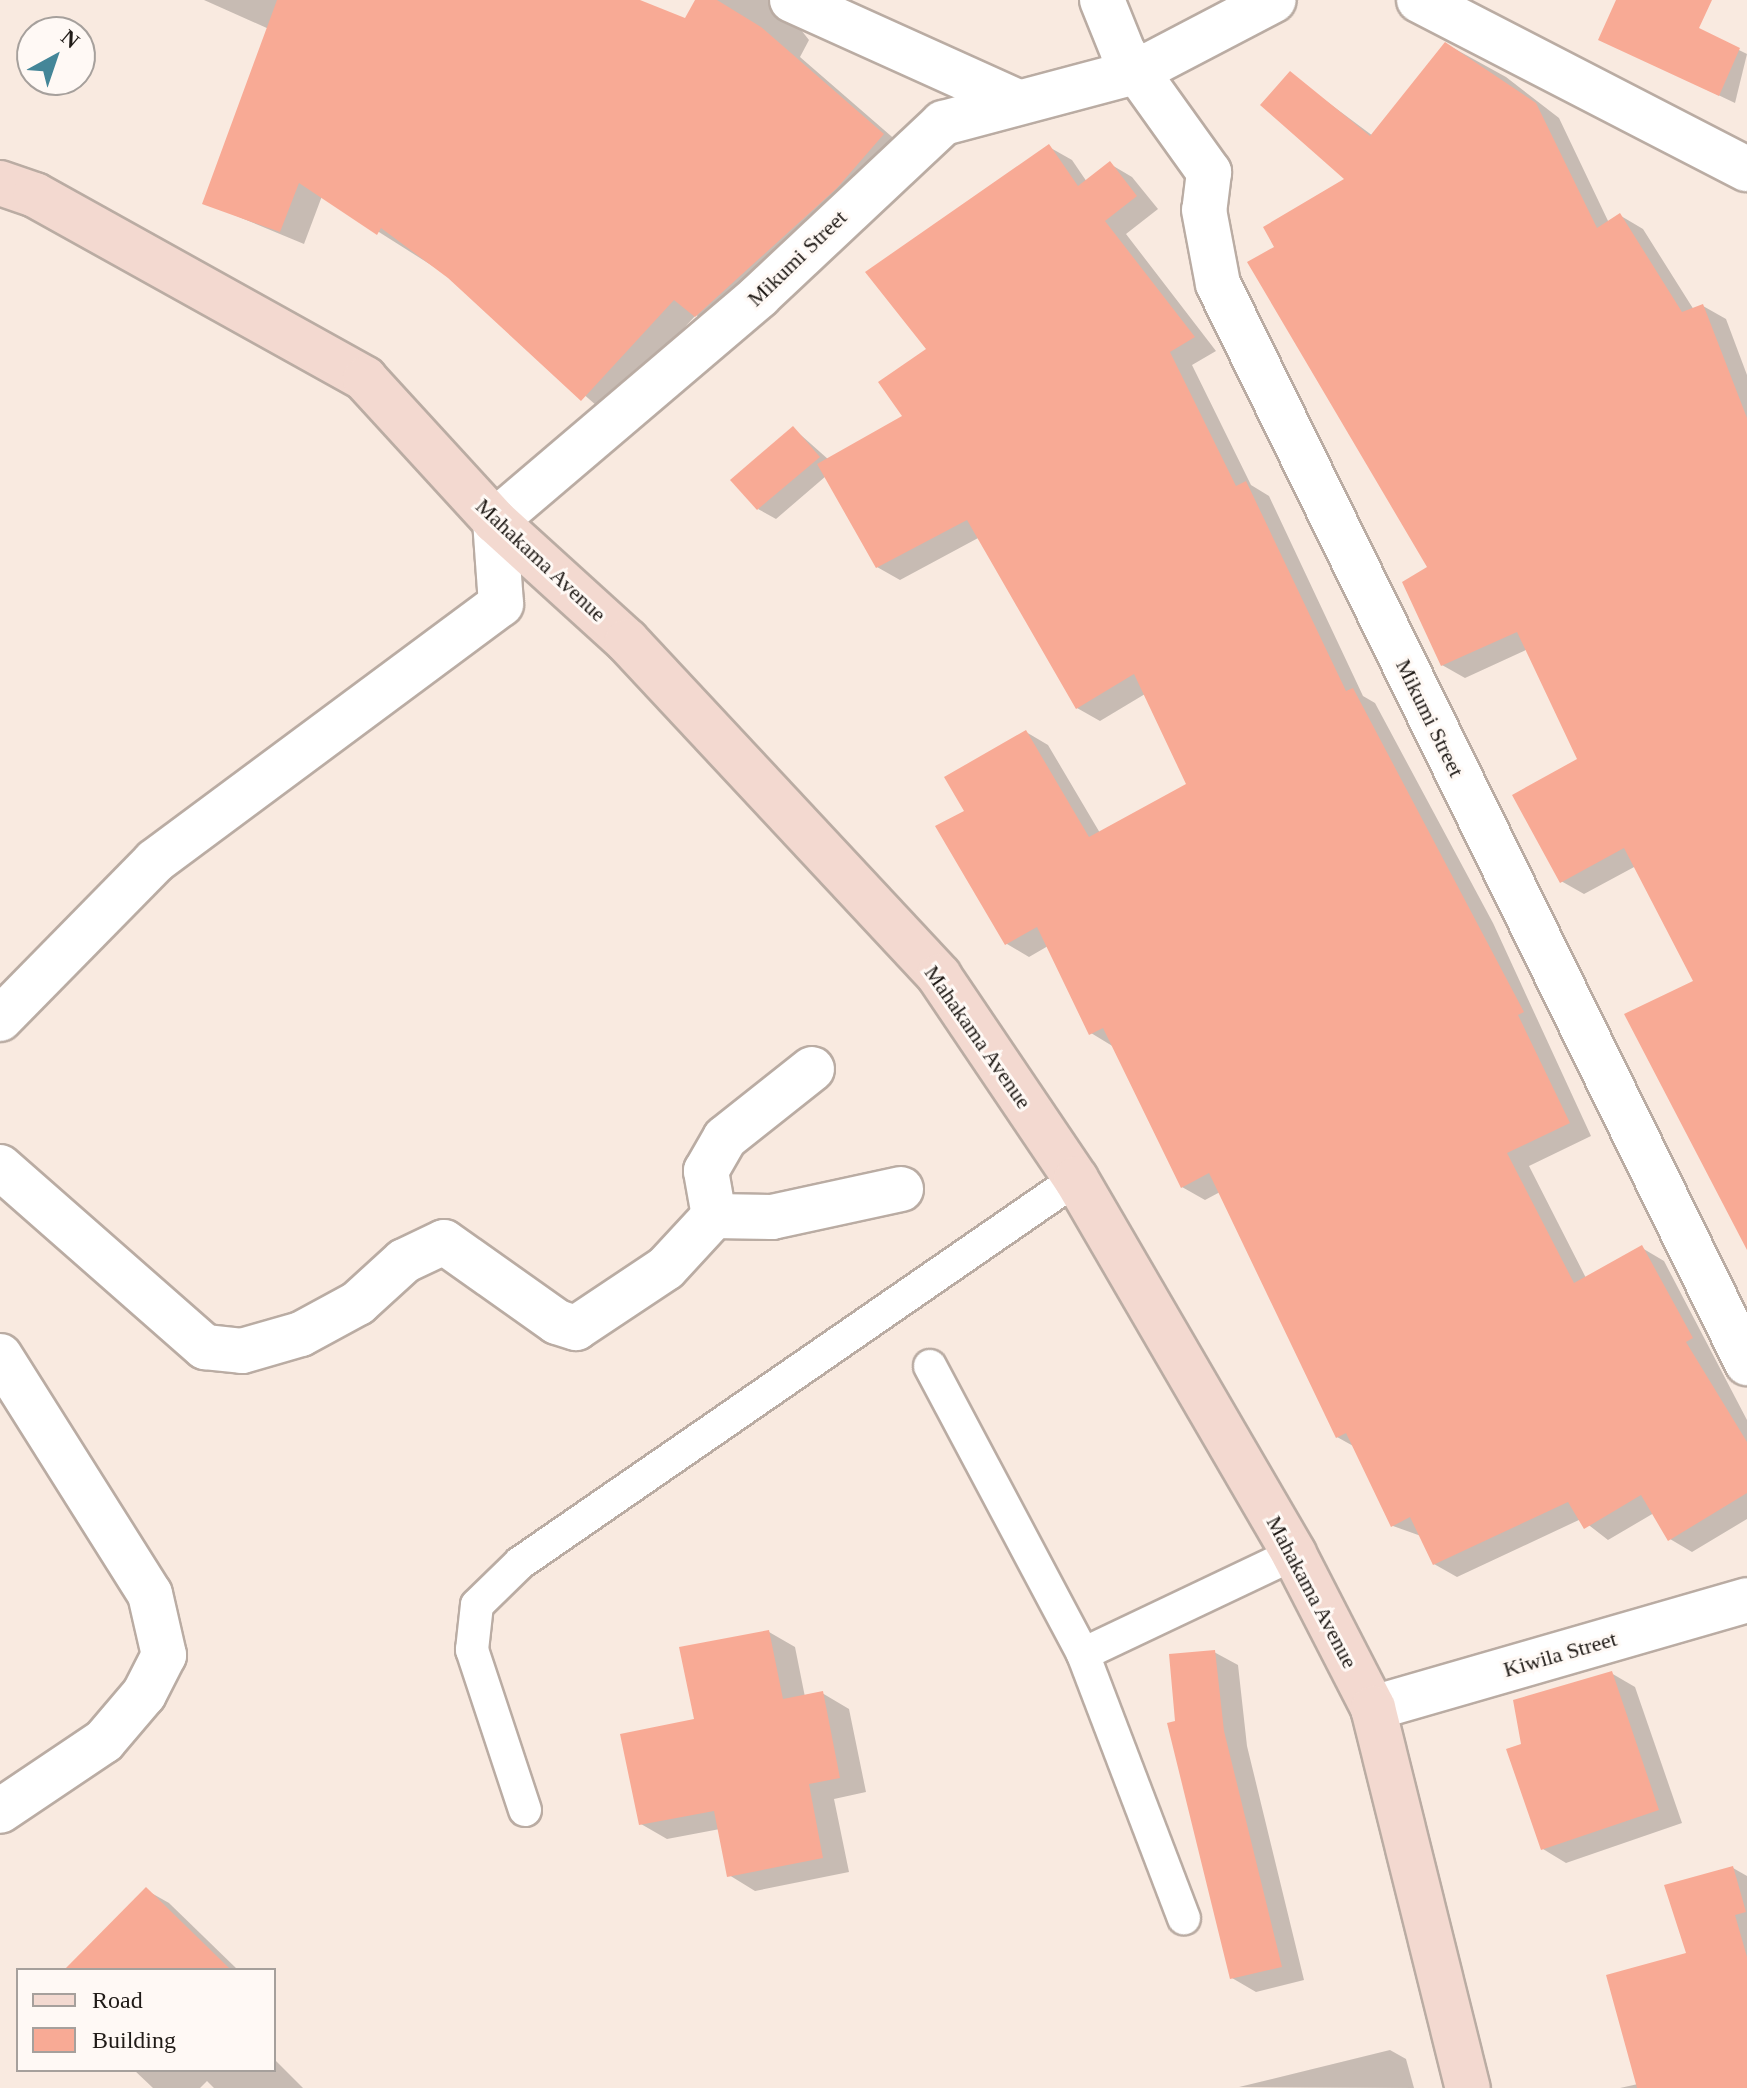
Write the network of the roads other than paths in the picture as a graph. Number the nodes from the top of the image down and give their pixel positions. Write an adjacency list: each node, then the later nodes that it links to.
1 (792, 0): 6 (street)
2 (1102, 0): 5 (street)
3 (1274, 0): 5 (street, Mikumi Street)
4 (1419, 0): 7 (street)
5 (1138, 71): 6 (street, Mikumi Street); 17 (street, Mikumi Street)
6 (1013, 100): 9 (street, Mikumi Street)
7 (1747, 169)
8 (0, 183): 9 (street, Mahakama Avenue)
9 (495, 521): 10 (street); 13 (street, Mahakama Avenue)
10 (0, 1019)
11 (812, 1069): 15 (street)
12 (0, 1167): 15 (street)
13 (1076, 1179): 19 (street, Mahakama Avenue); 23 (lane)
14 (901, 1189): 15 (street)
15 (714, 1216)
16 (0, 1356): 24 (street)
17 (1747, 1363)
18 (930, 1366): 21 (lane)
19 (1294, 1554): 21 (lane); 22 (street, Mahakama Avenue)
20 (1747, 1600): 22 (street, Kiwila Street)
21 (1083, 1654): 25 (lane)
22 (1373, 1708): 26 (street, Mahakama Avenue)
23 (525, 1810)
24 (0, 1811)
25 (1184, 1918)
26 (1468, 2088)

